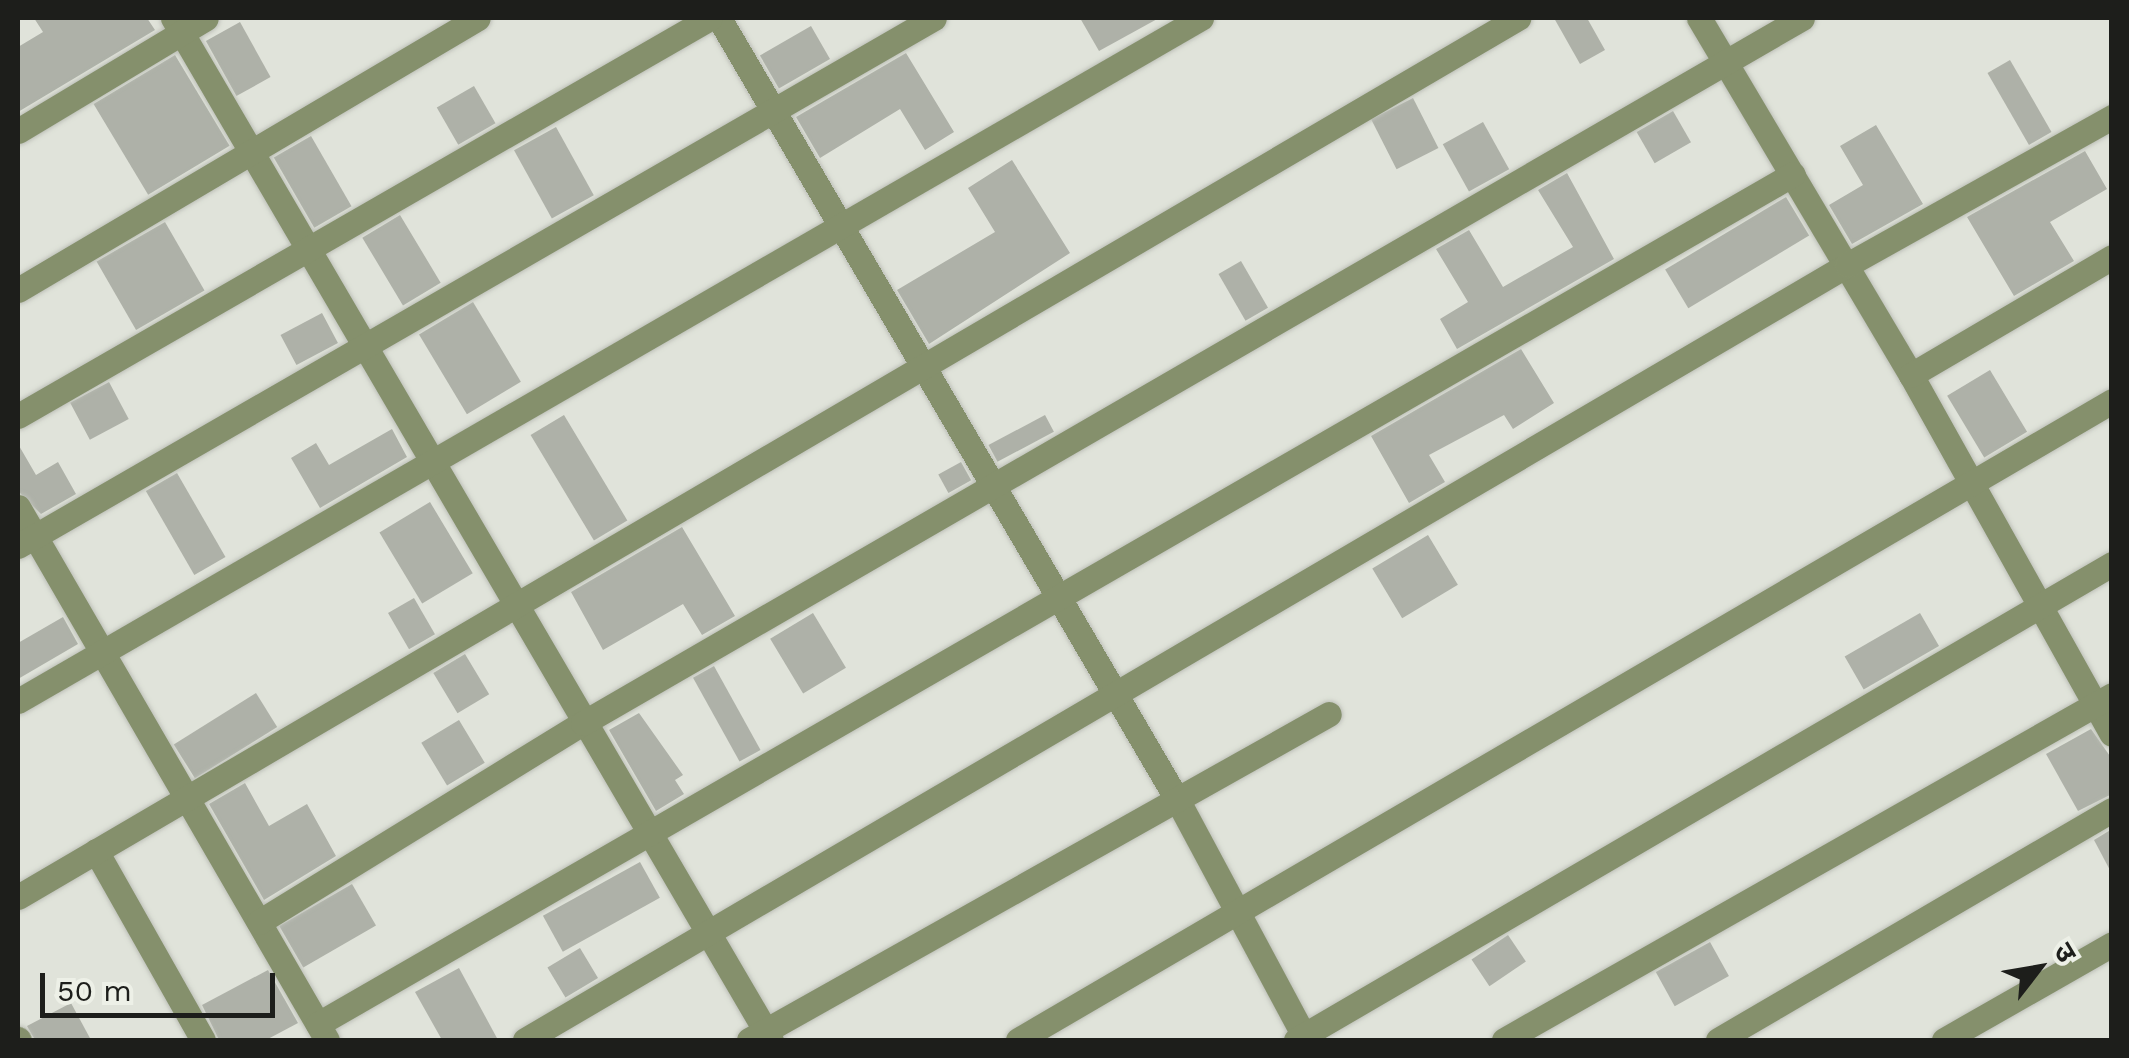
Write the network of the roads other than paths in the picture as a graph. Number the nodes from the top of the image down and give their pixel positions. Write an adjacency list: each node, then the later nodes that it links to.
1 (206, 18): 10 (street)
2 (478, 18): 15 (street)
3 (710, 18): 18 (street)
4 (718, 18): 12 (street)
5 (934, 18): 12 (street)
6 (1201, 18): 17 (street)
7 (1518, 18): 23 (street)
8 (1699, 18): 11 (street)
9 (1802, 18): 11 (street)
10 (177, 24): 14 (street); 15 (street)
11 (1725, 62): 16 (street); 28 (street)
12 (771, 115): 17 (street); 22 (street)
13 (2112, 116): 20 (street)
14 (18, 131)
15 (248, 148): 18 (street); 21 (street)
16 (1793, 174): 20 (street); 33 (street)
17 (843, 226): 23 (street); 27 (street)
18 (308, 245): 22 (street); 26 (street)
19 (2112, 258): 24 (street)
20 (1847, 264): 24 (street); 37 (street)
21 (18, 290)
22 (368, 346): 27 (street); 31 (street)
23 (924, 365): 28 (street); 35 (street)
24 (1911, 376): 29 (street)
25 (2112, 401): 29 (street)
26 (18, 416)
27 (428, 460): 35 (street); 36 (street)
28 (994, 484): 33 (street); 41 (street)
29 (1973, 484): 34 (street); 49 (street)
30 (18, 507): 31 (street)
31 (26, 541): 36 (street)
32 (2112, 564): 34 (street)
33 (1061, 599): 37 (street); 46 (street)
34 (2040, 606): 38 (street); 55 (street)
35 (514, 607): 41 (street); 43 (street)
36 (101, 652): 39 (street); 43 (street)
37 (1116, 694): 44 (street); 51 (street)
38 (2103, 700): 42 (street); 59 (street)
39 (18, 702)
40 (1329, 714): 44 (street)
41 (583, 723): 46 (street); 50 (street)
42 (2112, 734)
43 (187, 798): 47 (street); 50 (street)
44 (1178, 800): 49 (street); 54 (street)
45 (2112, 810): 60 (street)
46 (649, 834): 51 (street); 53 (street)
47 (96, 851): 48 (street); 56 (street)
48 (18, 897)
49 (1238, 915): 55 (street); 58 (street)
50 (259, 922): 53 (street)
51 (708, 934): 54 (street); 57 (street)
52 (2112, 944): 61 (street)
53 (323, 1032)
54 (762, 1037)
55 (1302, 1039)
56 (203, 1040)
57 (526, 1040)
58 (1018, 1040)
59 (1504, 1040)
60 (1718, 1040)
61 (1944, 1040)

